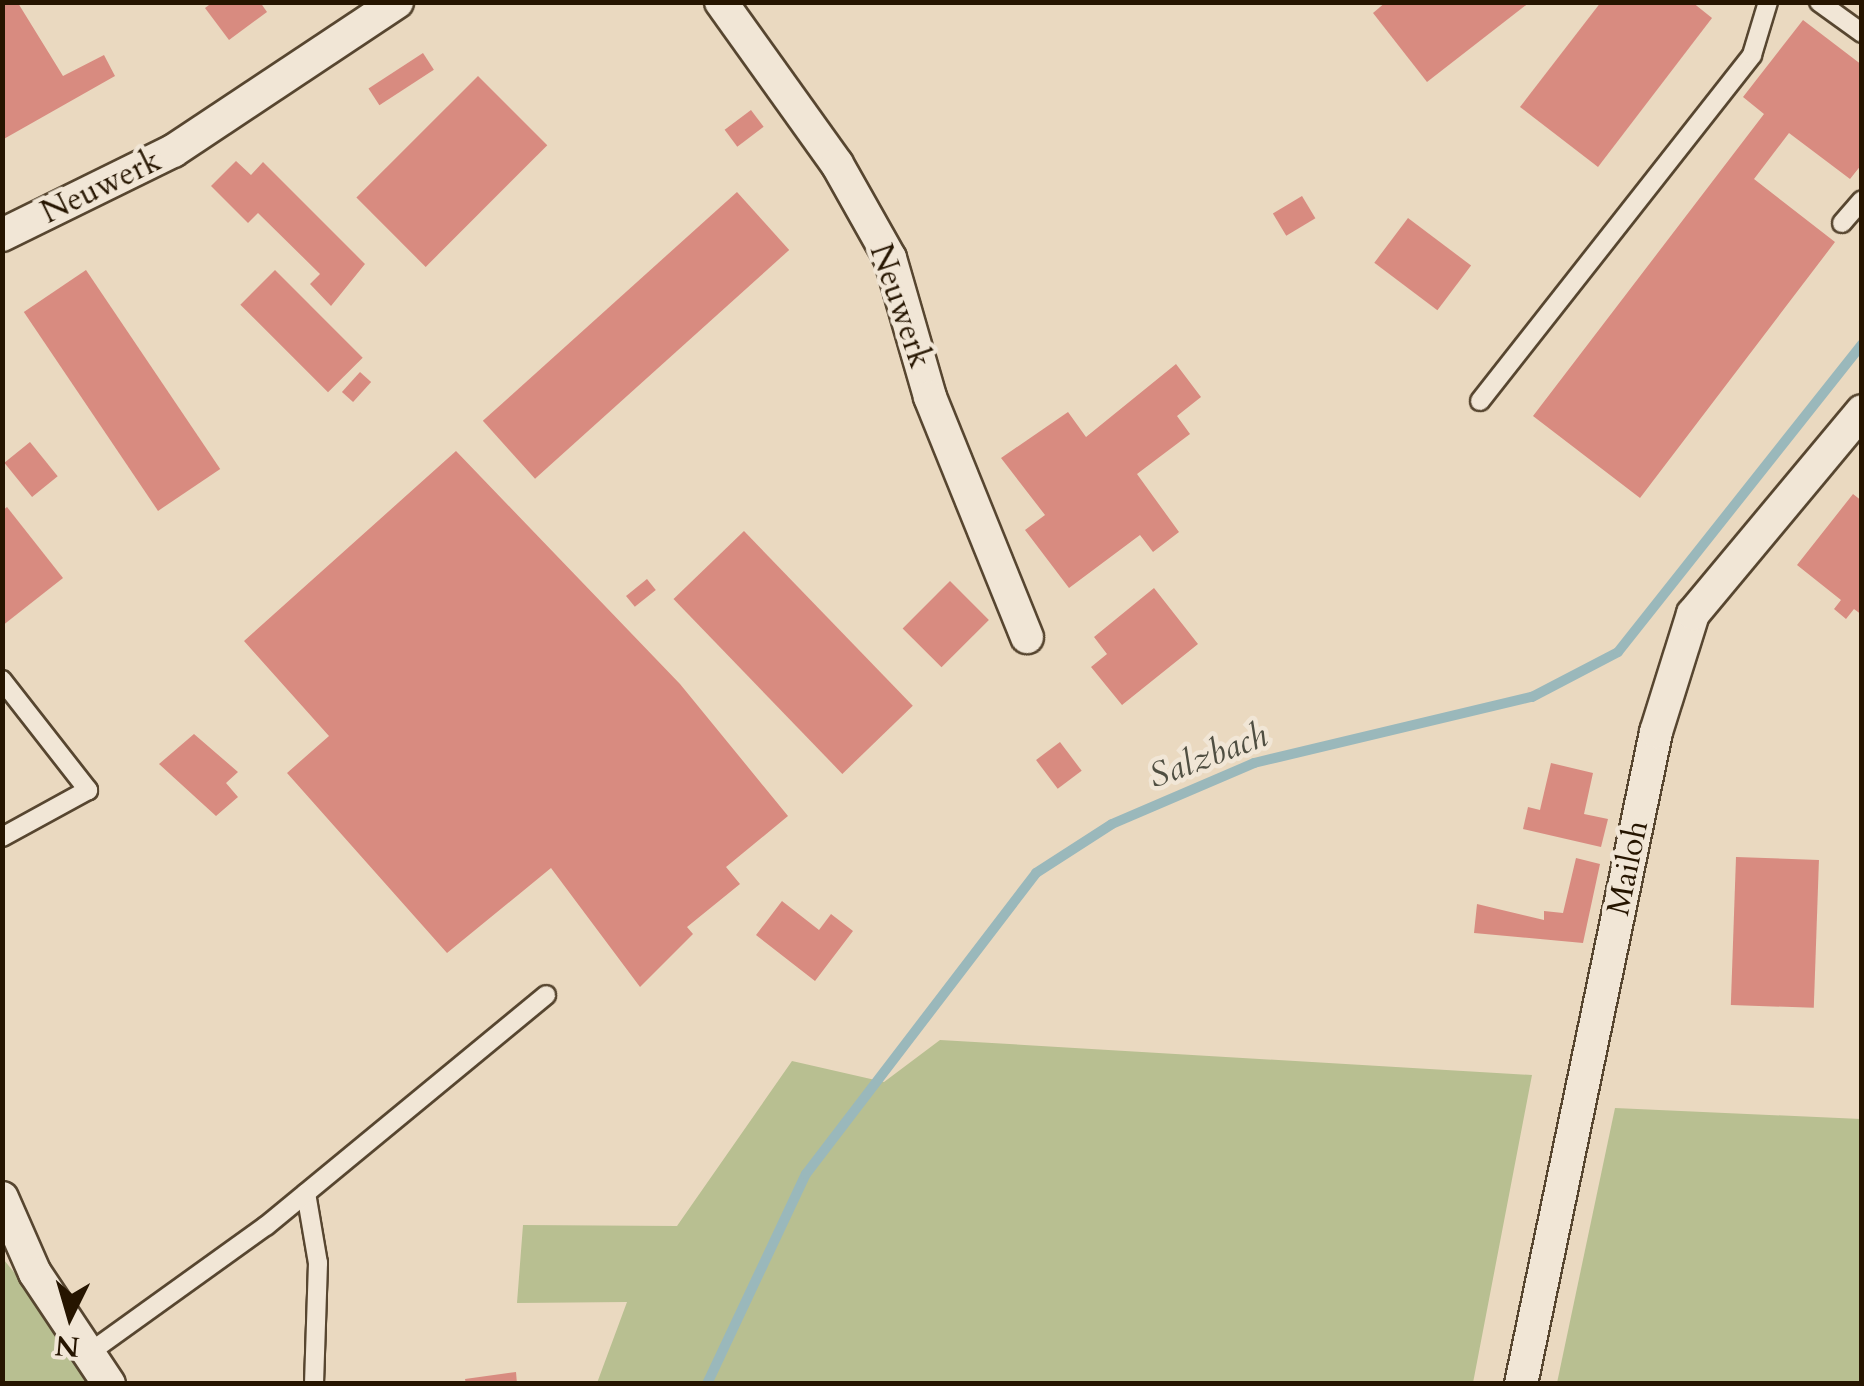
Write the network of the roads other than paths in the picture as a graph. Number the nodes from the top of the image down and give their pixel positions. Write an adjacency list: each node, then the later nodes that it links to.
1 (397, 2): 8 (street, Neuwerk)
2 (721, 2): 11 (street, Neuwerk)
3 (1768, 2): 9 (lane)
4 (1819, 2): 5 (lane)
5 (1862, 33)
6 (1862, 200): 7 (lane)
7 (1842, 224)
8 (2, 236)
9 (1480, 401)
10 (1862, 412): 20 (street, Mailoh)
11 (1027, 637)
12 (2, 680): 13 (lane)
13 (2, 837)
14 (546, 995): 15 (lane)
15 (306, 1193): 17 (lane); 19 (lane)
16 (2, 1198): 17 (street)
17 (89, 1353): 18 (street)
18 (109, 1384)
19 (314, 1384)
20 (1522, 1384)

